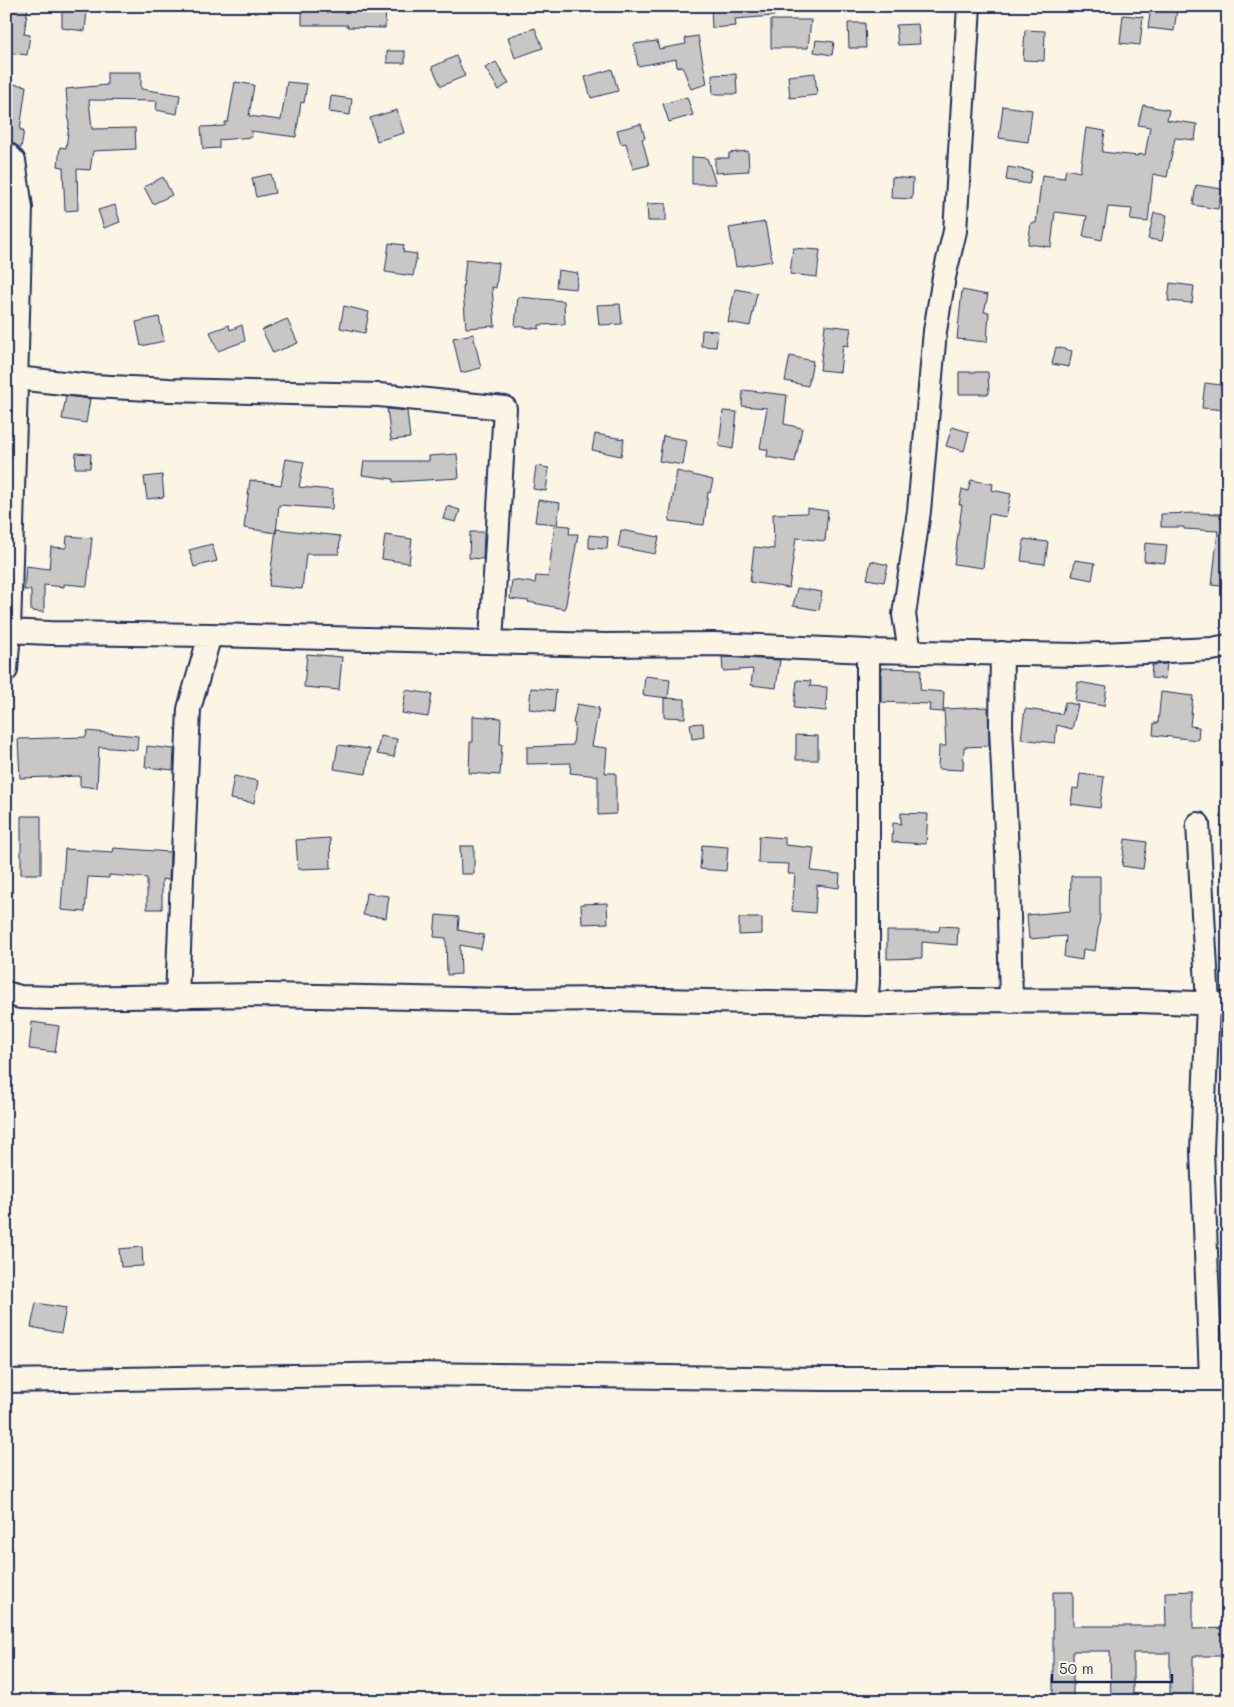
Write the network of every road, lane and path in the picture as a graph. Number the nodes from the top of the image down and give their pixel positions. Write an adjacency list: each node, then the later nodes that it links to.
1 (969, 6): 9 (street)
2 (6, 153): 3 (street)
3 (11, 378): 4 (street); 6 (street)
4 (8, 631): 5 (street); 11 (street)
5 (210, 635): 6 (street); 14 (street)
6 (491, 642): 8 (street)
7 (1228, 646): 10 (street)
8 (868, 651): 9 (street); 16 (street)
9 (908, 651): 10 (street)
10 (1002, 653): 15 (street)
11 (6, 670)
12 (1198, 824): 17 (street)
13 (6, 993): 14 (street)
14 (177, 997): 16 (street)
15 (1010, 1001): 16 (street); 17 (street)
16 (866, 1004)
17 (1218, 1004): 18 (street)
18 (1219, 1378): 19 (street)
19 (6, 1381)

